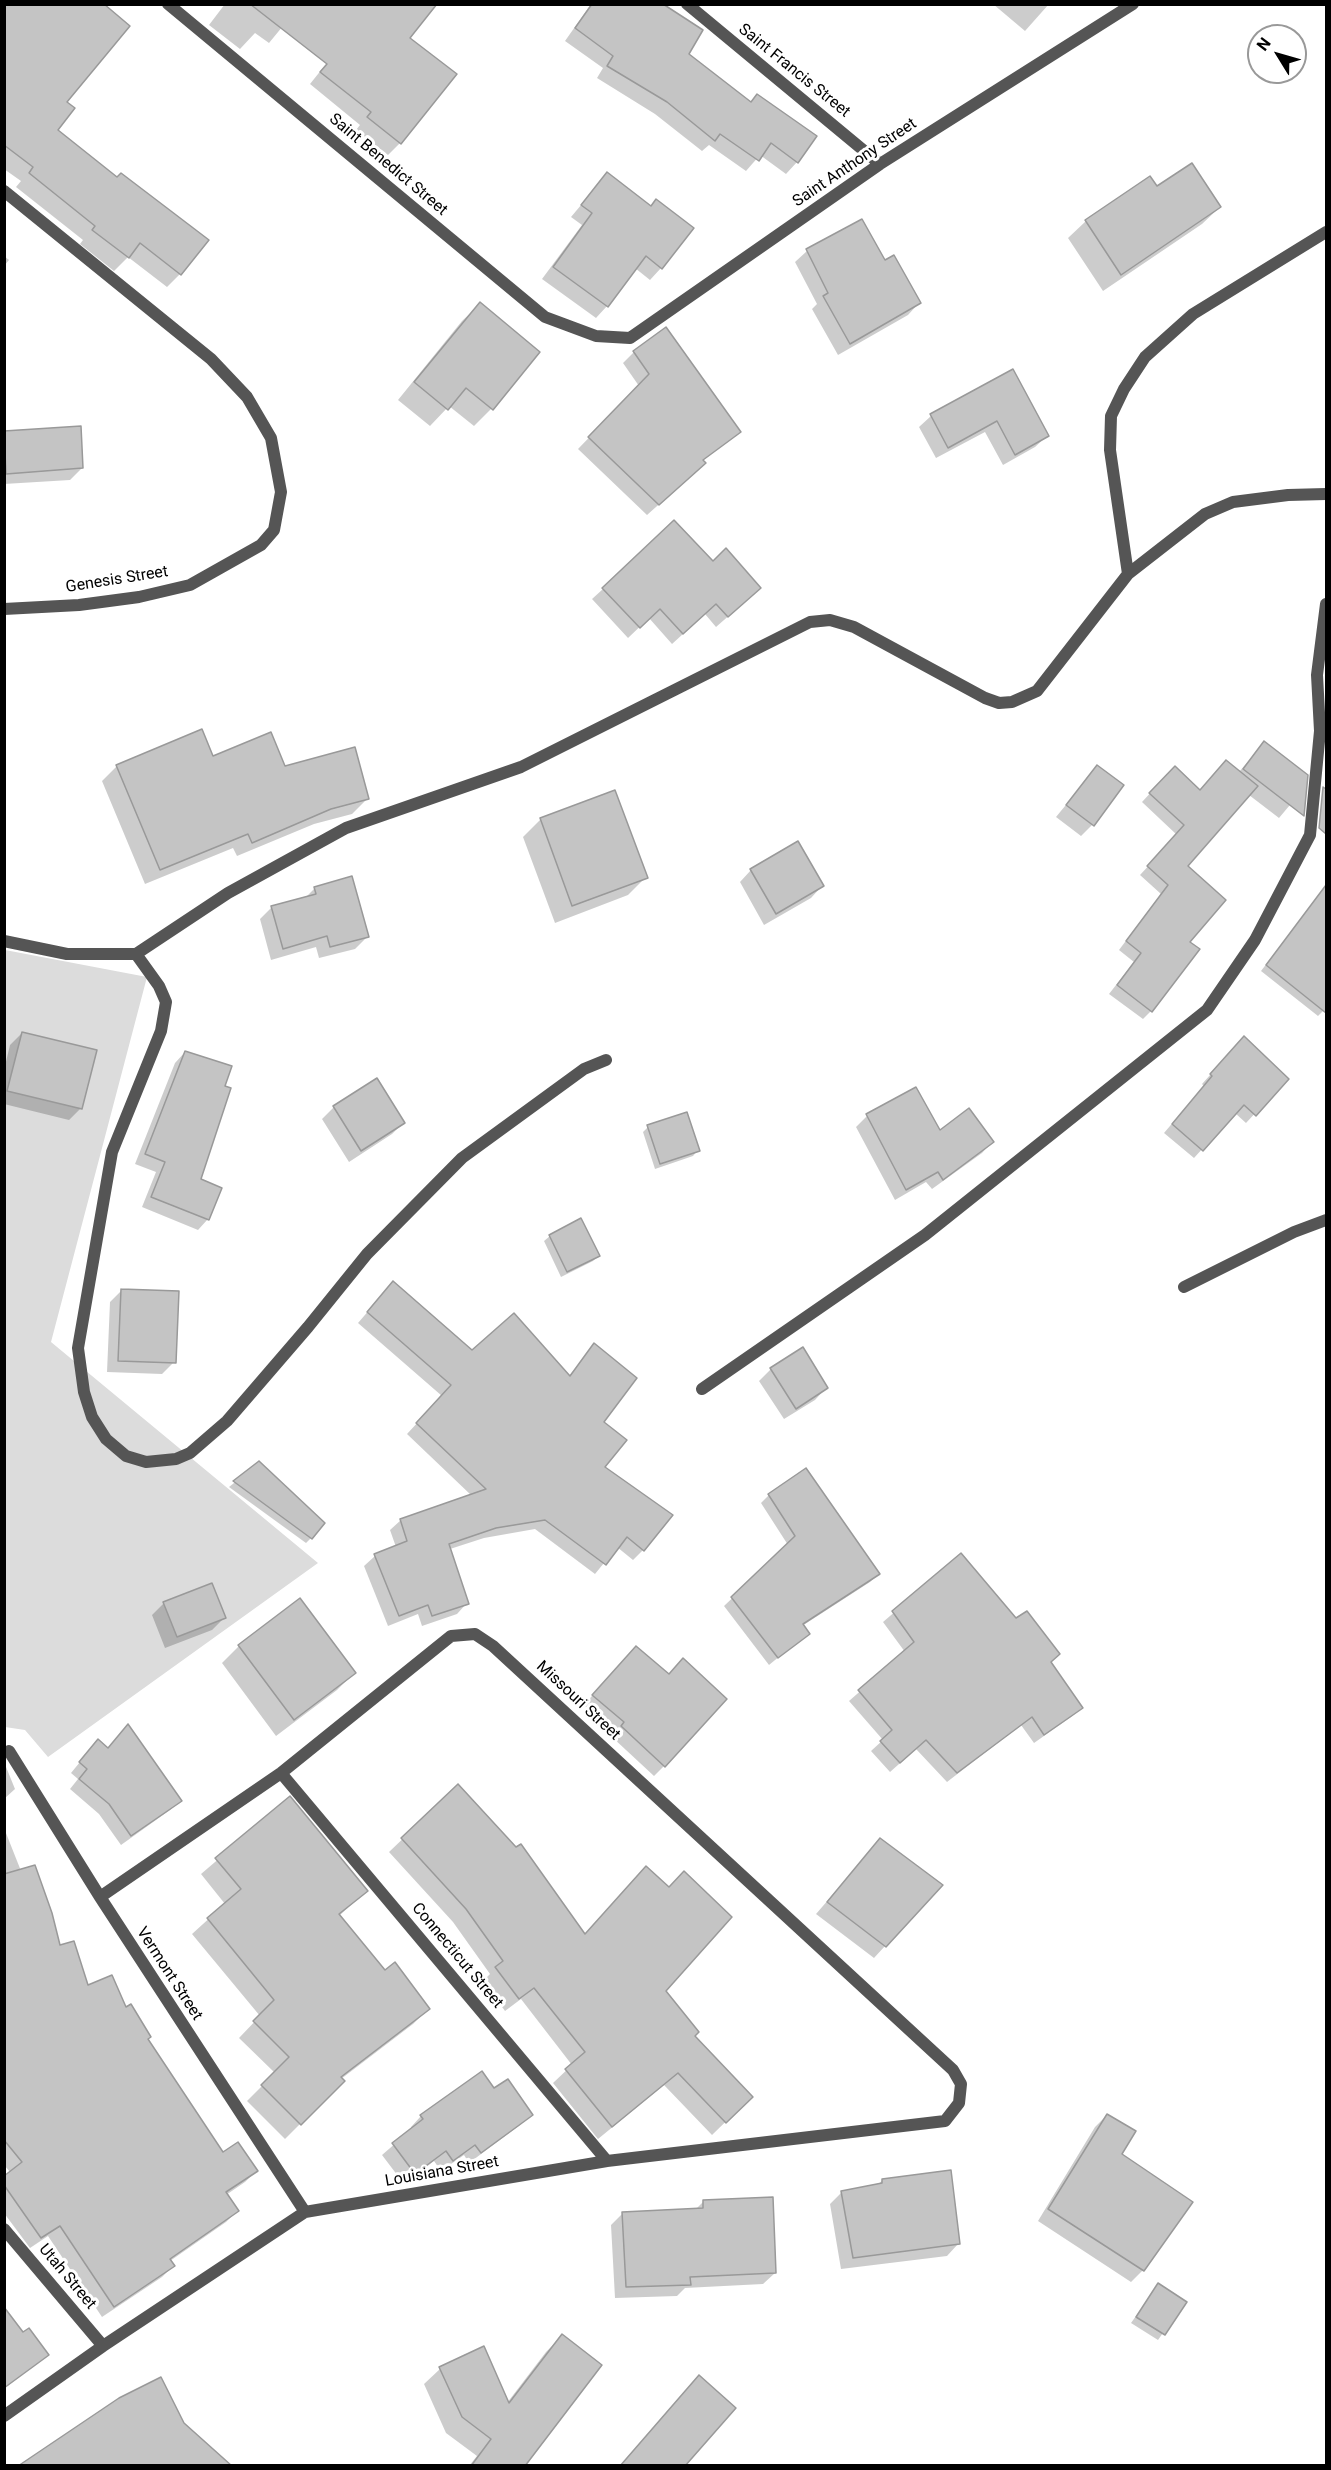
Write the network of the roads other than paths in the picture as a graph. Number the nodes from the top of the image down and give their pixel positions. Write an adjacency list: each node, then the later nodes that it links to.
1 (168, 4): 7 (street, Saint Benedict Street)
2 (687, 4): 4 (street, Saint Francis Street)
3 (1133, 4): 4 (street, Saint Anthony Street)
4 (880, 164): 7 (street, Saint Anthony Street)
5 (4, 191): 11 (street, Genesis Street)
6 (1326, 232): 9 (street)
7 (596, 336)
8 (1326, 494): 9 (street)
9 (1128, 574): 13 (street)
10 (1326, 604): 17 (street)
11 (4, 609)
12 (4, 941): 13 (street)
13 (136, 954): 14 (street)
14 (606, 1060)
15 (1326, 1220): 16 (street)
16 (1184, 1287)
17 (702, 1389)
18 (9, 1751): 20 (street, Vermont Street)
19 (281, 1773): 20 (street, Missouri Street); 21 (street, Missouri Street); 22 (street, Connecticut Street)
20 (100, 1897): 23 (street, Vermont Street)
21 (945, 2121): 22 (street, Louisiana Street)
22 (607, 2160): 23 (street, Louisiana Street)
23 (305, 2212): 25 (street, Louisiana Street)
24 (4, 2229): 25 (street, Utah Street)
25 (104, 2346): 26 (street, Louisiana Street)
26 (4, 2416)

